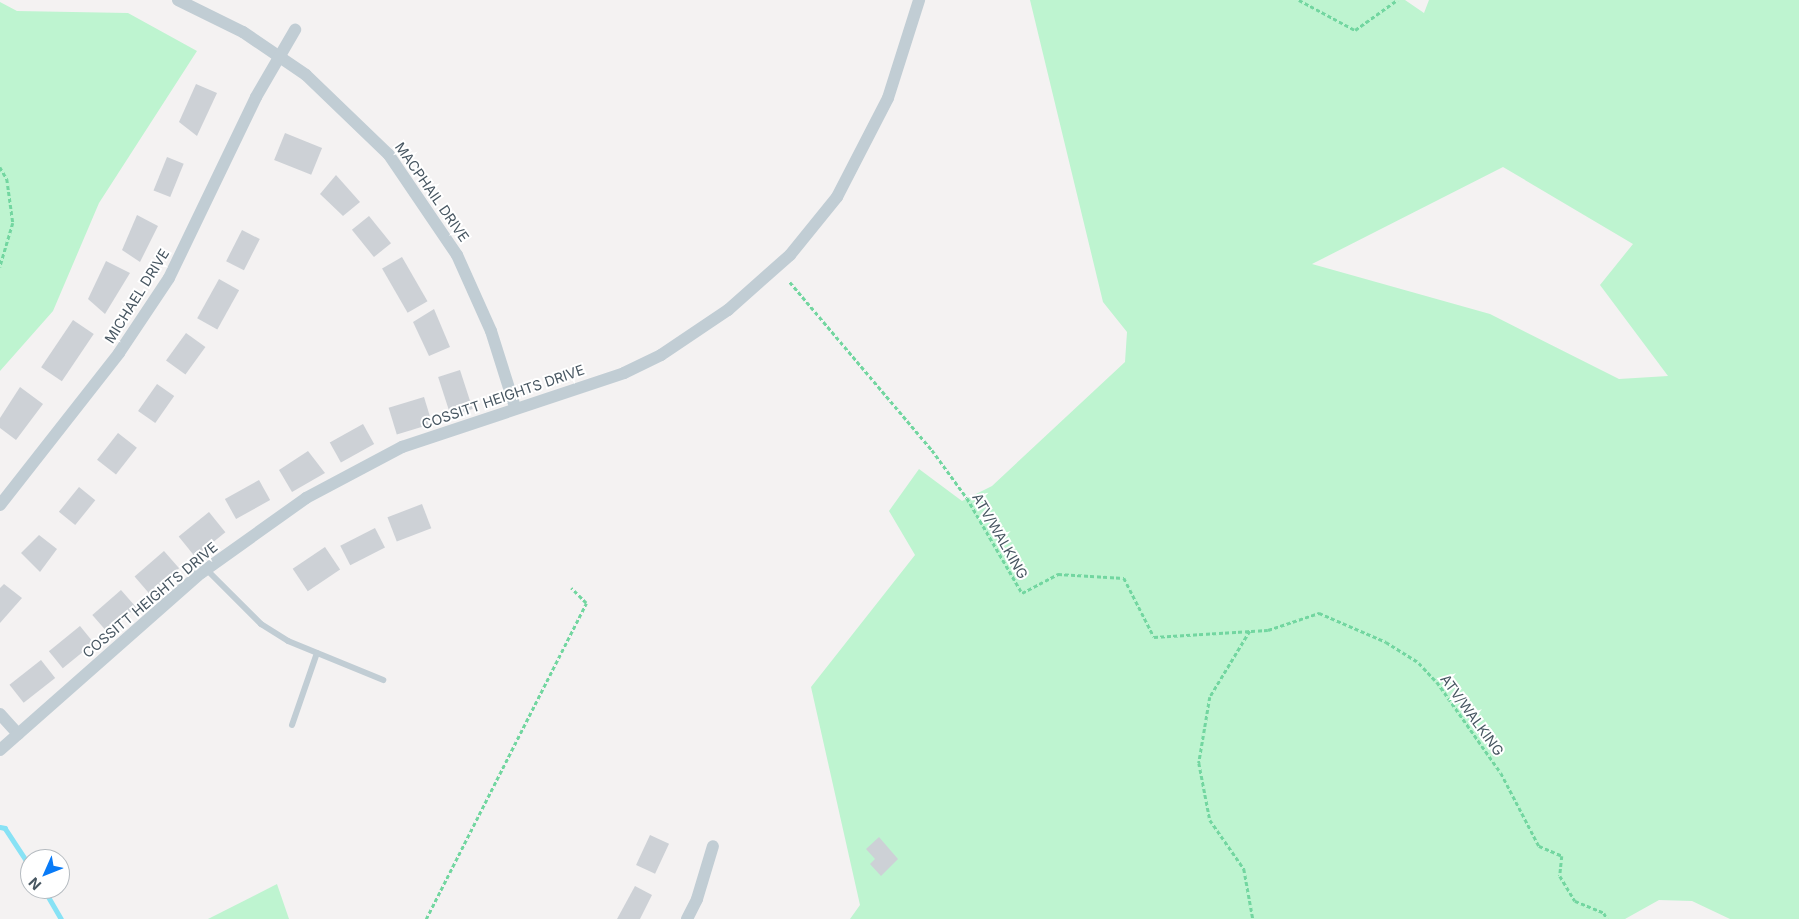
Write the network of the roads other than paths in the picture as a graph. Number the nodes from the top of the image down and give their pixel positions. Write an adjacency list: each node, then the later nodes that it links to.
1 (178, 0): 4 (street, MACPHAIL DRIVE)
2 (919, 0): 5 (street, COSSITT HEIGHTS DRIVE)
3 (295, 30): 4 (street, MICHAEL DRIVE)
4 (279, 57): 5 (street, MACPHAIL DRIVE); 6 (street, MICHAEL DRIVE)
5 (515, 407): 7 (street, COSSITT HEIGHTS DRIVE)
6 (0, 504)
7 (206, 569): 8 (lane); 12 (street, COSSITT HEIGHTS DRIVE)
8 (316, 653): 9 (lane); 11 (lane)
9 (383, 680)
10 (0, 714): 12 (street)
11 (292, 725)
12 (18, 734): 13 (street, COSSITT HEIGHTS DRIVE)
13 (0, 750)
14 (712, 846): 15 (street)
15 (687, 919)

